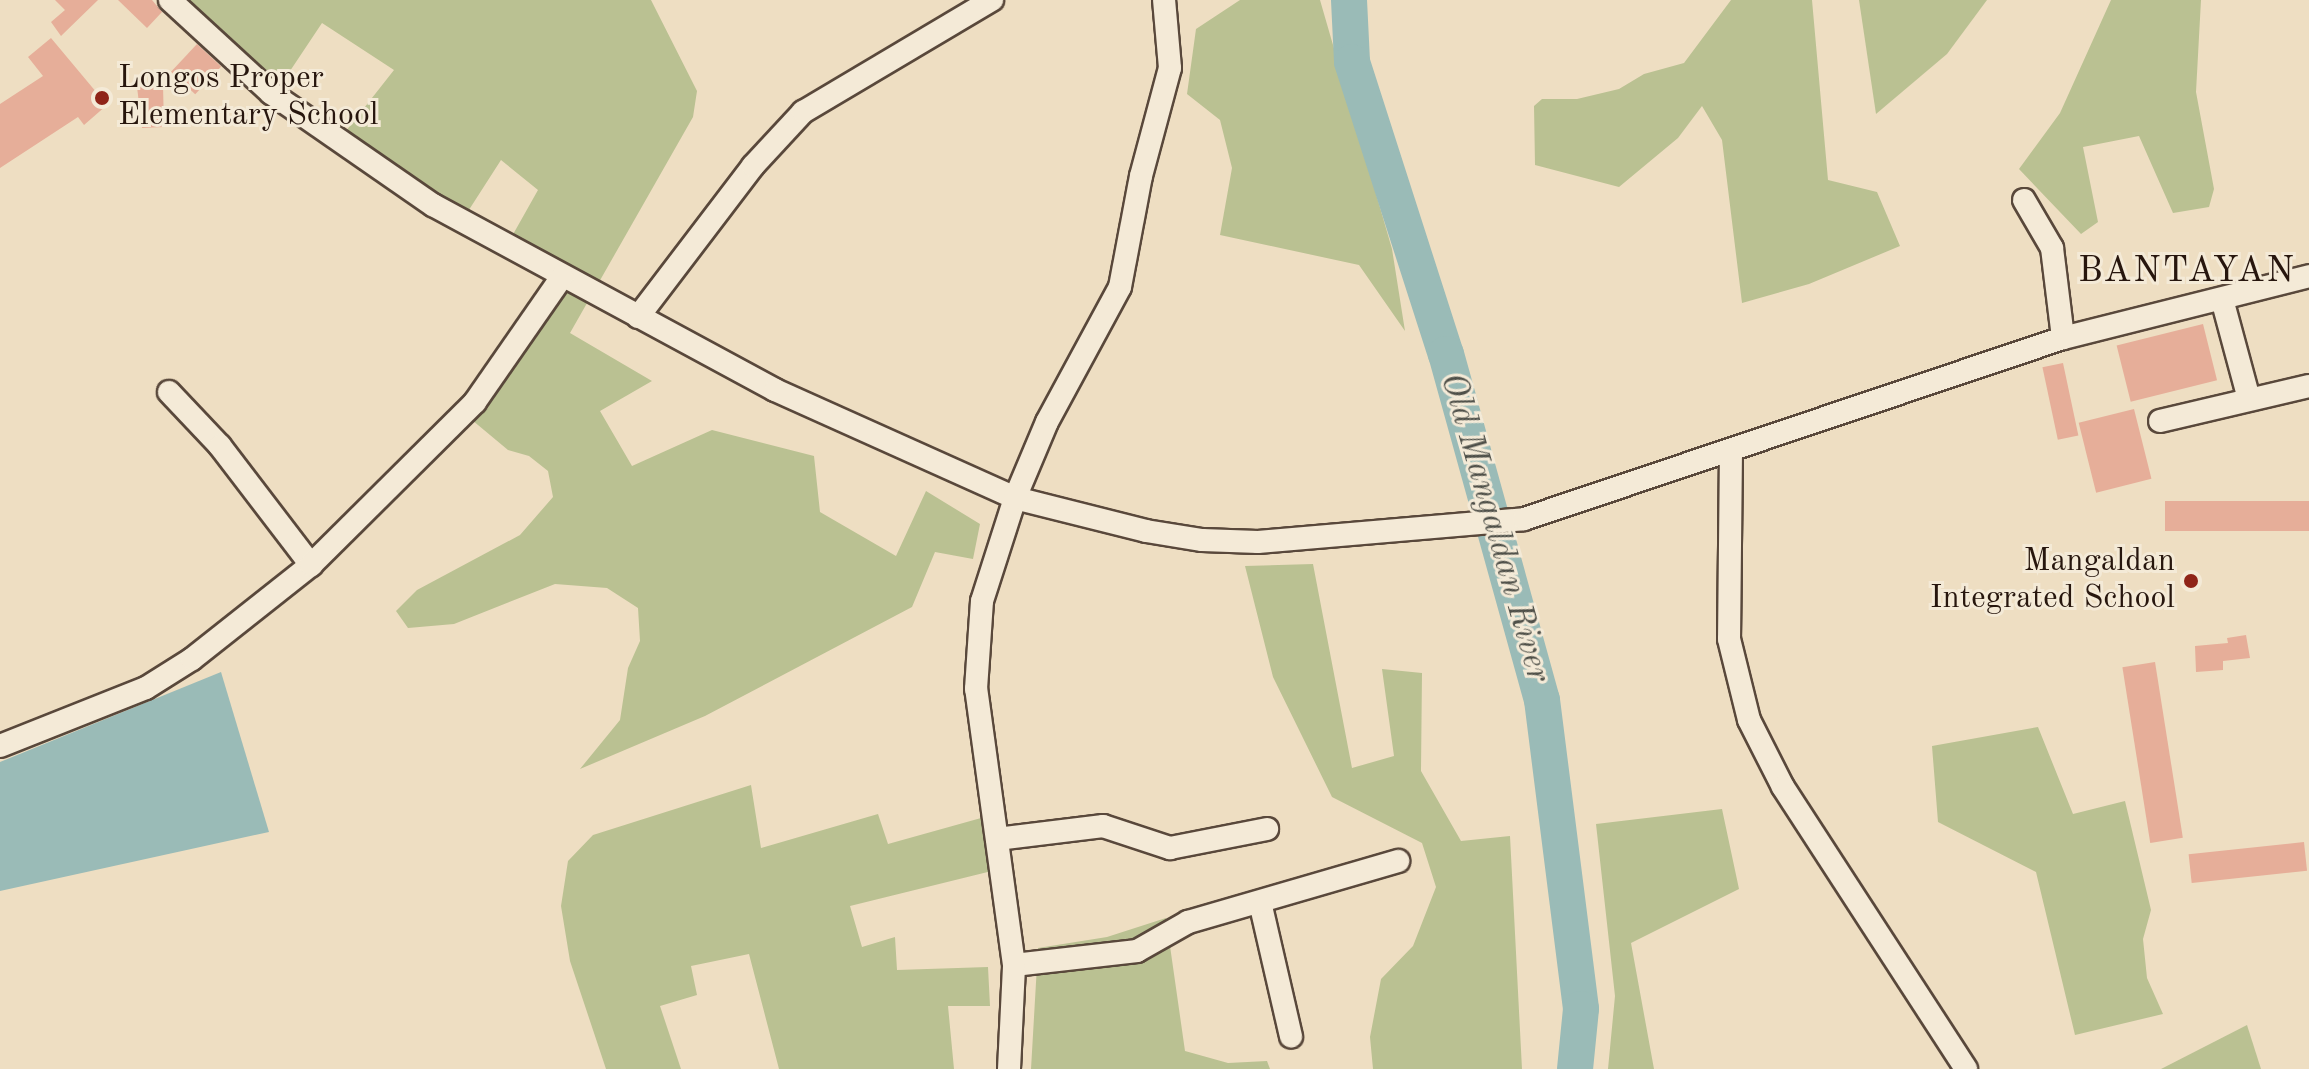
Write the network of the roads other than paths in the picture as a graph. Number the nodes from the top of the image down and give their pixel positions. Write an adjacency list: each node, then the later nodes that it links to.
1 (170, 0): 6 (street)
2 (992, 0): 8 (street)
3 (1164, 0): 15 (street)
4 (2024, 200): 9 (street)
5 (2309, 276): 7 (street)
6 (562, 277): 8 (street); 16 (street)
7 (2222, 299): 9 (street); 12 (street)
8 (638, 317): 15 (street)
9 (2063, 338): 14 (street)
10 (2309, 386): 12 (street)
11 (169, 392): 16 (street)
12 (2249, 399): 13 (street)
13 (2160, 421)
14 (1731, 450): 15 (street); 25 (street)
15 (1015, 498): 19 (street)
16 (311, 565): 17 (street)
17 (0, 746)
18 (1267, 829): 19 (street)
19 (997, 839): 22 (street)
20 (1398, 861): 21 (street)
21 (1260, 902): 22 (street); 23 (street)
22 (1014, 965): 24 (street)
23 (1291, 1036)
24 (1009, 1069)
25 (1966, 1069)

